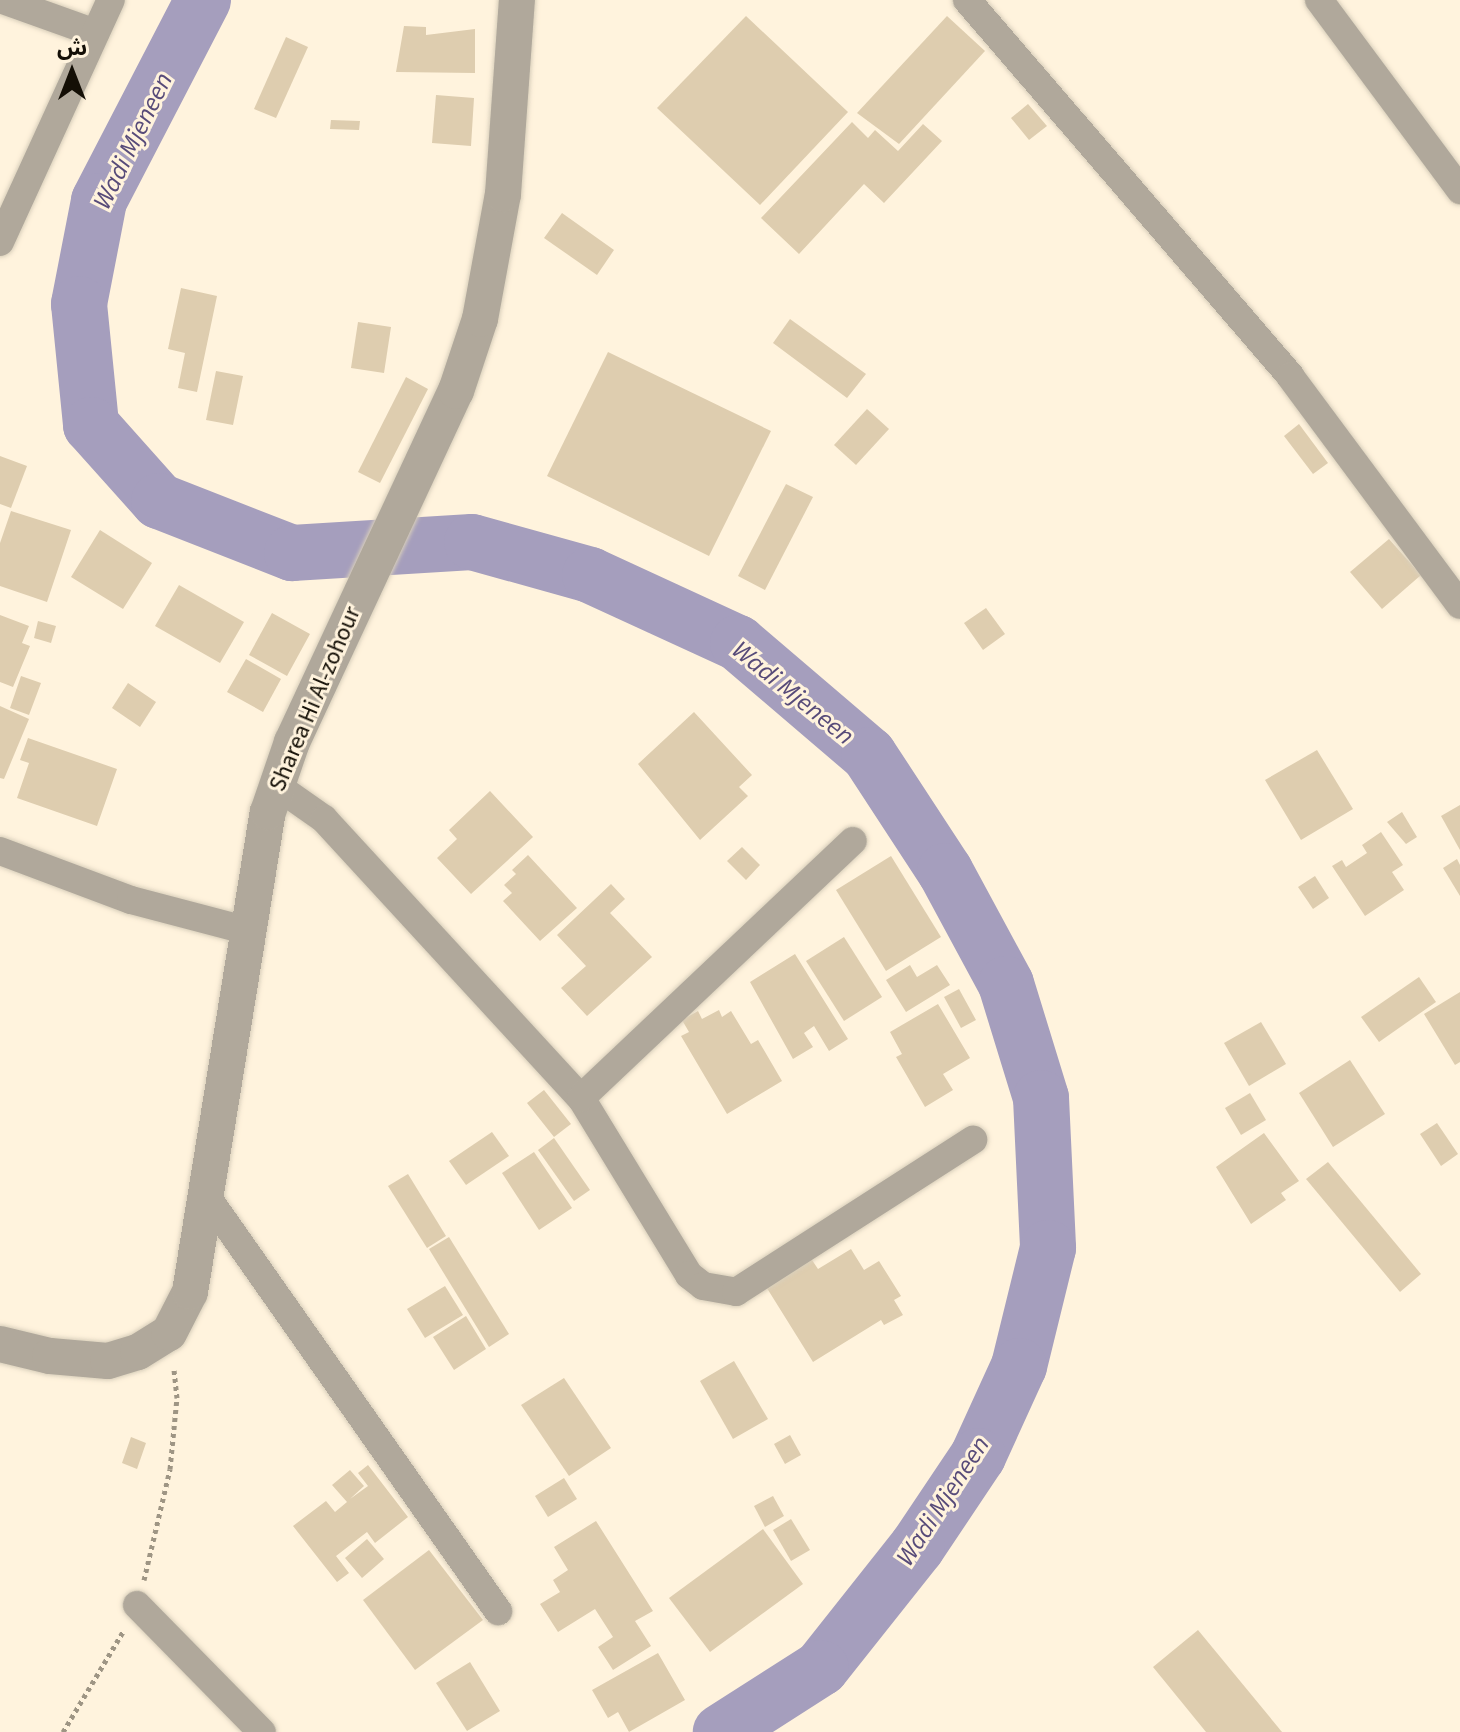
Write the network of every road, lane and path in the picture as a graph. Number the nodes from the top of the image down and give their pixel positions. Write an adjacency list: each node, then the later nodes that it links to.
1 (3, 0): 6 (street)
2 (111, 0): 6 (street)
3 (517, 0): 10 (street, Sharea Hi Al-zohour)
4 (967, 0): 9 (street)
5 (1319, 0): 7 (street)
6 (95, 33): 8 (street)
7 (1460, 190)
8 (0, 242)
9 (1460, 605)
10 (277, 786): 13 (street, Sharea Hi Al-zohour); 14 (street)
11 (853, 841): 14 (street)
12 (0, 851): 13 (street)
13 (245, 930): 16 (street, Sharea Hi Al-zohour)
14 (581, 1098): 15 (street)
15 (973, 1140)
16 (205, 1194): 17 (street, Sharea Hi Al-zohour); 20 (street)
17 (169, 1333): 18 (street); 19 (path)
18 (0, 1344)
19 (137, 1605): 21 (path); 22 (street)
20 (498, 1611)
21 (63, 1732)
22 (262, 1732)

